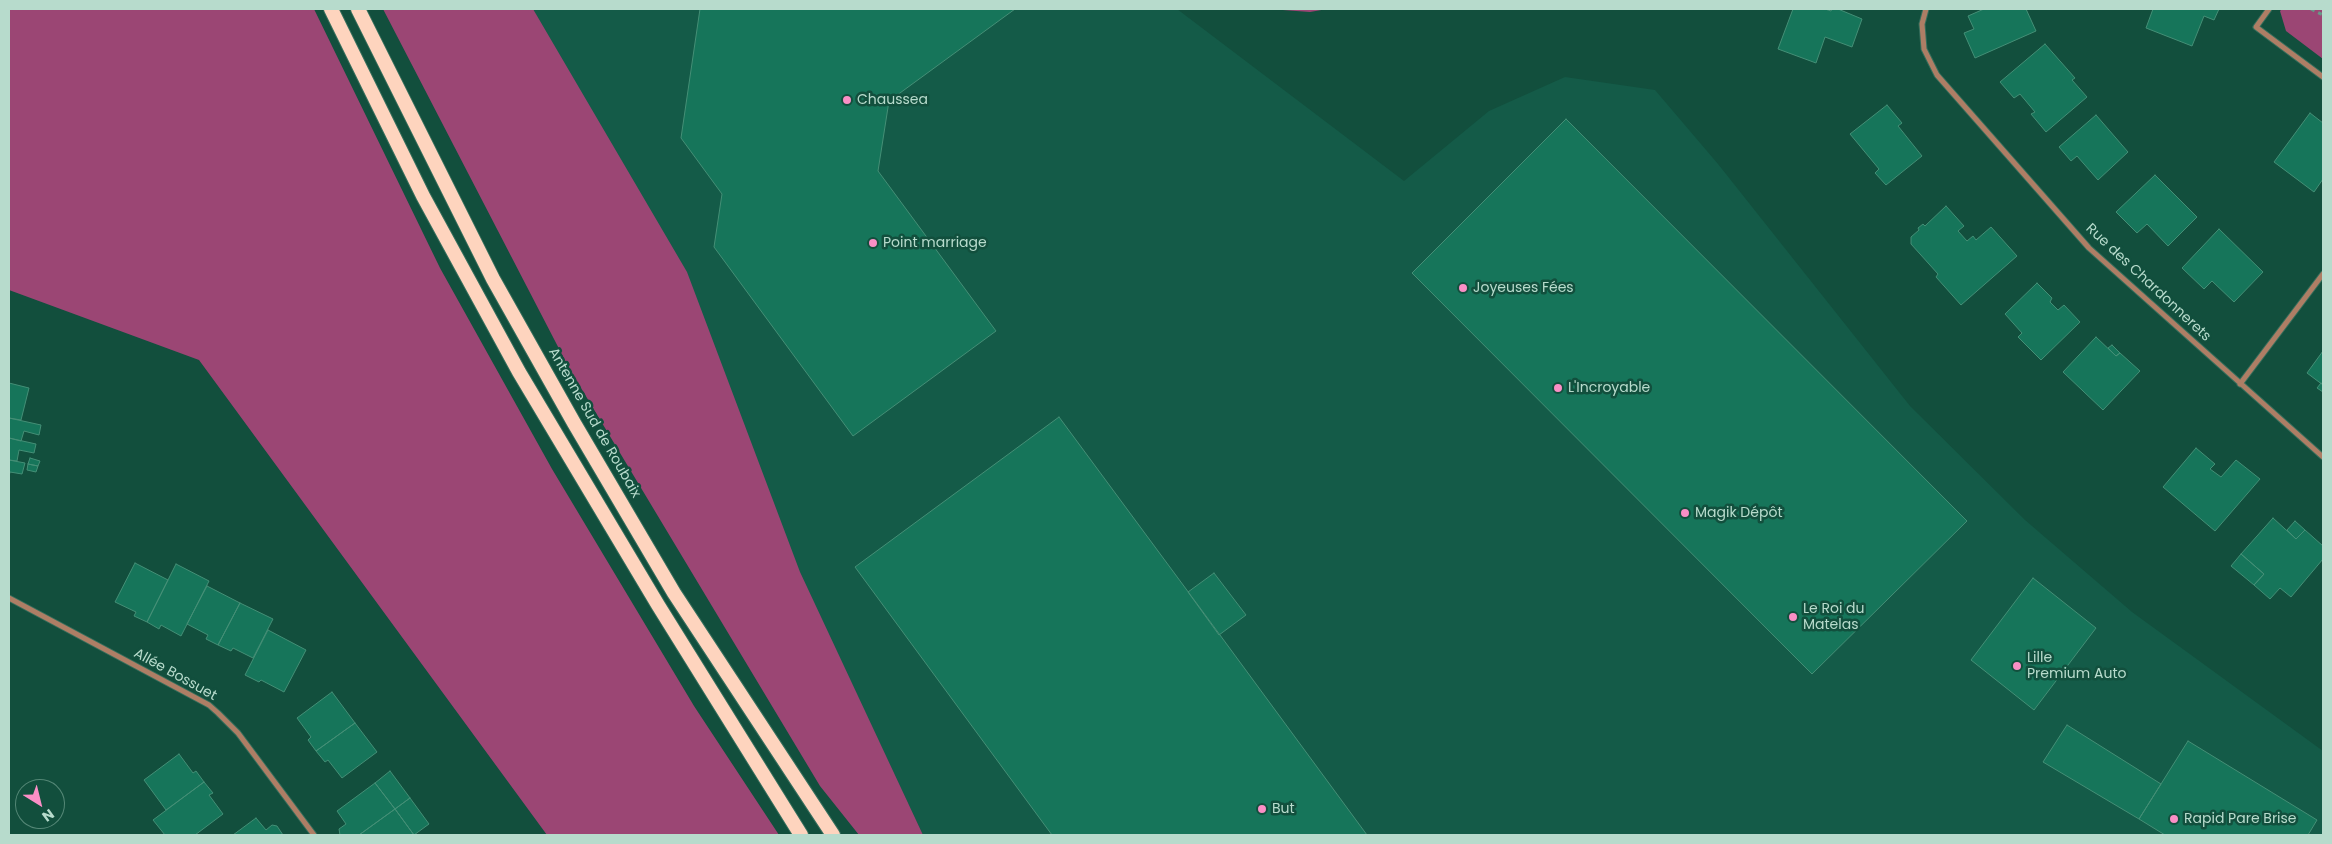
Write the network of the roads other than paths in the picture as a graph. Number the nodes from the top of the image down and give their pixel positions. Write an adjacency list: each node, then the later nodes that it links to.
1 (331, 9): 11 (highway)
2 (358, 9): 12 (highway, Antenne Sud de Roubaix)
3 (1926, 9): 7 (street, Rue des Chardonnerets)
4 (2269, 9): 5 (street)
5 (2323, 77)
6 (2323, 274): 7 (street)
7 (2240, 384): 8 (street, Rue des Chardonnerets)
8 (2323, 458)
9 (9, 598): 10 (street, Allée Bossuet)
10 (314, 835)
11 (801, 835)
12 (833, 835)

